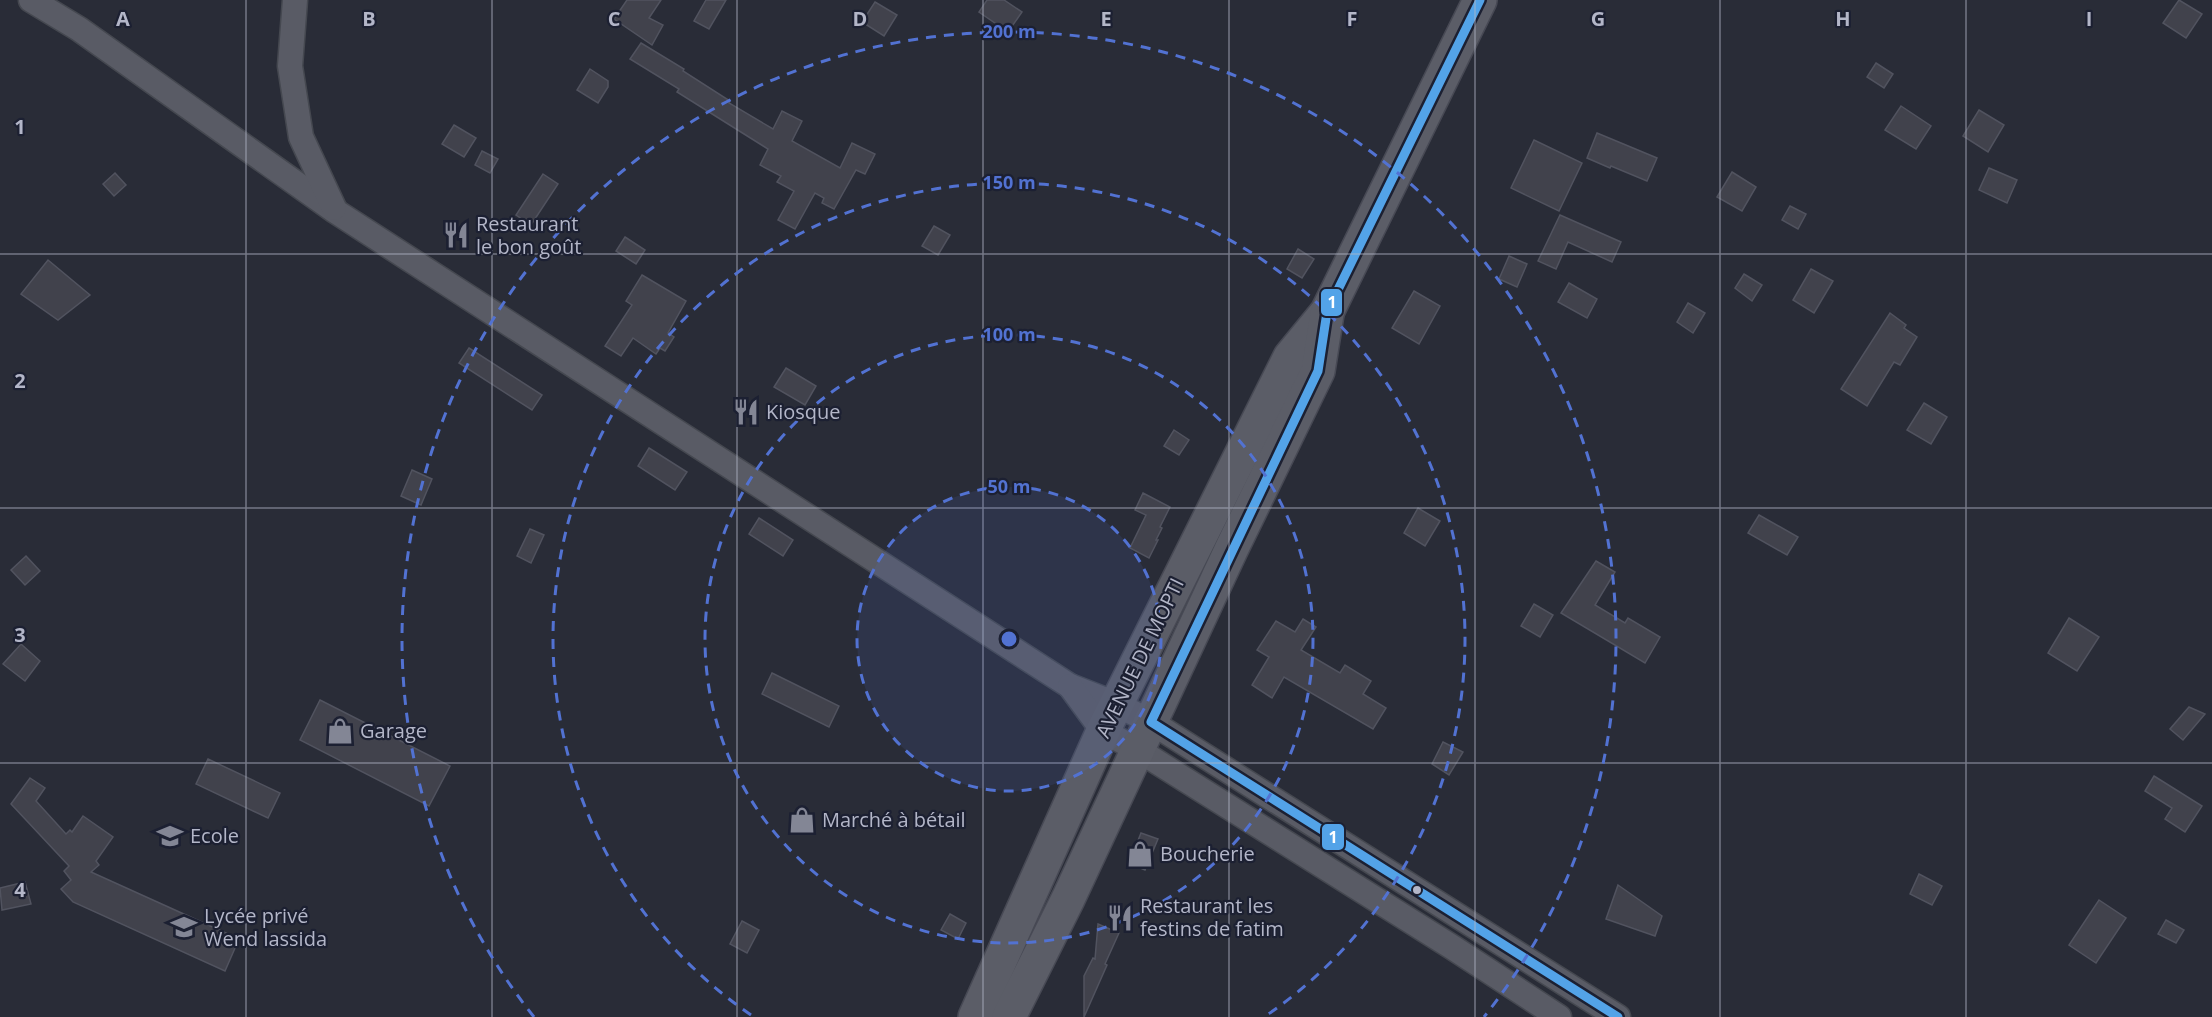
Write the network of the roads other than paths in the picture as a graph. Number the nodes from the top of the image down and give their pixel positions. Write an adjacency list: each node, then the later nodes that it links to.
1 (31, 0): 4 (street)
2 (295, 0): 4 (street)
3 (1480, 0): 5 (main road, AVENUE DE MOPTI)
4 (335, 211): 6 (street)
5 (1327, 312): 6 (main road, AVENUE DE MOPTI); 7 (main road, AVENUE DE MOPTI)
6 (1110, 718): 7 (street); 8 (main road, AVENUE DE MOPTI)
7 (1144, 736): 9 (main road, AVENUE DE MOPTI); 10 (street); 11 (street)
8 (975, 1017)
9 (1009, 1017)
10 (1559, 1017)
11 (1618, 1017)

